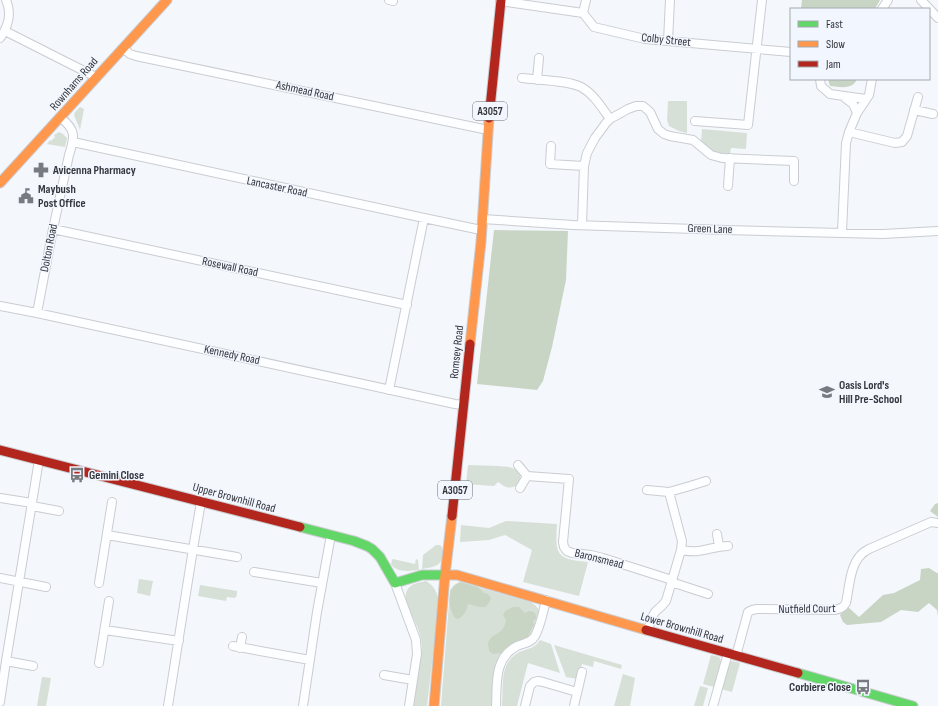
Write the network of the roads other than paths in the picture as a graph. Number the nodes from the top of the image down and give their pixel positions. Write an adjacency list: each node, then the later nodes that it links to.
1 (6, 0): 14 (street)
2 (166, 0): 16 (street, Rownhams Road)
3 (389, 0): 4 (street)
4 (393, 0)
5 (586, 0): 12 (street)
6 (670, 0): 15 (street)
7 (762, 0): 17 (street)
8 (921, 0): 10 (street)
9 (500, 1): 12 (street); 34 (street, Romsey Road / A3057)
10 (929, 8)
11 (930, 10): 13 (street)
12 (583, 13): 15 (street, Colby Street)
13 (938, 18)
14 (2, 35): 20 (street)
15 (668, 41): 17 (street, Colby Street)
16 (123, 48): 20 (street, Rownhams Road); 34 (street, Ashmead Road)
17 (757, 49): 18 (street, Colby Street); 33 (street)
18 (790, 52)
19 (539, 58): 22 (street)
20 (96, 77): 31 (street, Rownhams Road)
21 (522, 78): 22 (street)
22 (537, 80): 32 (street)
23 (820, 80): 25 (street)
24 (872, 80): 27 (street)
25 (844, 97): 27 (street); 29 (street)
26 (918, 97): 28 (street)
27 (866, 100): 29 (street)
28 (914, 110): 30 (street); 35 (street)
29 (857, 113): 35 (street)
30 (933, 114)
31 (61, 118): 36 (street, Dolton Road); 41 (street, Rownhams Road)
32 (610, 119): 38 (street); 39 (street)
33 (695, 121)
34 (488, 130): 44 (street, Romsey Road / A3057)
35 (849, 132): 49 (street)
36 (73, 142): 43 (street, Lancaster Road); 46 (street, Dolton Road)
37 (551, 146): 39 (street)
38 (730, 158): 40 (street); 42 (street)
39 (584, 166): 45 (street)
40 (794, 181)
41 (0, 183)
42 (728, 186)
43 (424, 218): 47 (street, Lancaster Road); 50 (street)
44 (482, 219): 45 (street, Green Lane); 47 (street, Romsey Road / A3057)
45 (582, 225): 49 (street, Green Lane)
46 (53, 229): 50 (street, Rosewall Road); 52 (street, Dolton Road)
47 (481, 230): 54 (street, Romsey Road / A3057)
48 (938, 231): 49 (street, Green Lane)
49 (842, 232)
50 (407, 305): 53 (street)
51 (0, 306): 52 (street, Kennedy Road)
52 (37, 313): 53 (street, Kennedy Road)
53 (390, 390): 54 (street, Kennedy Road)
54 (464, 405): 78 (street, Romsey Road / A3057)
55 (0, 450): 56 (street, Upper Brownhill Road)
56 (39, 460): 65 (street, Upper Brownhill Road); 66 (street)
57 (518, 465): 58 (street)
58 (527, 476): 60 (street); 80 (street, Baronsmead)
59 (706, 481): 62 (street)
60 (520, 488)
61 (647, 490): 62 (street)
62 (669, 492): 75 (street)
63 (0, 498): 66 (street)
64 (112, 502): 70 (street)
65 (202, 502): 71 (street, Upper Brownhill Road); 74 (street)
66 (32, 504): 67 (street); 81 (street)
67 (59, 511)
68 (938, 523): 93 (street, Nutfield Court)
69 (717, 534): 72 (street)
70 (107, 535): 74 (street); 82 (street)
71 (331, 535): 83 (street); 84 (street, Upper Brownhill Road)
72 (719, 546): 73 (street); 75 (street)
73 (728, 546)
74 (192, 549): 76 (street); 92 (street)
75 (681, 550): 80 (street)
76 (237, 557)
77 (254, 572): 83 (street)
78 (445, 576): 84 (street); 87 (street, Lower Brownhill Road); 106 (street, Romsey Road / A3057)
79 (0, 578): 81 (street)
80 (672, 581): 86 (street, Baronsmead); 90 (street)
81 (19, 582): 85 (street); 96 (street)
82 (99, 583)
83 (322, 583): 94 (street)
84 (395, 583): 100 (street)
85 (46, 587)
86 (708, 594)
87 (546, 600): 90 (street, Lower Brownhill Road); 107 (street)
88 (109, 601): 89 (street)
89 (105, 630): 92 (street); 95 (street)
90 (648, 630): 93 (street, Lower Brownhill Road)
91 (242, 637): 94 (street)
92 (179, 641): 103 (street)
93 (732, 654): 110 (street); 111 (street, Lower Brownhill Road)
94 (310, 660): 104 (street)
95 (99, 664)
96 (4, 665): 97 (street); 102 (street)
97 (33, 666)
98 (582, 672): 101 (street)
99 (384, 675): 100 (street)
100 (413, 680): 105 (street)
101 (577, 692): 108 (street); 109 (street)
102 (0, 702)
103 (168, 706)
104 (303, 706)
105 (409, 706)
106 (434, 706)
107 (496, 706)
108 (524, 706)
109 (574, 706)
110 (713, 706)
111 (913, 706)

